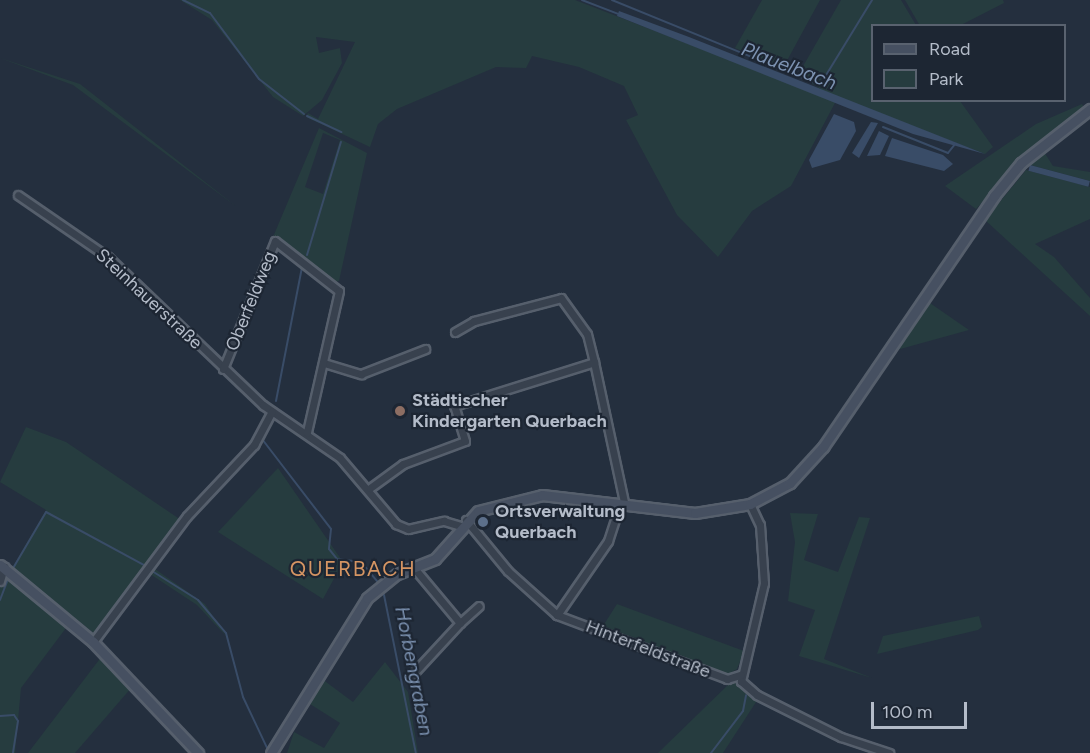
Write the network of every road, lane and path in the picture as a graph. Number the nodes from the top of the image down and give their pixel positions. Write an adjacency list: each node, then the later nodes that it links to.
1 (1090, 109): 11 (street)
2 (18, 195): 7 (street, Steinhauerstraße)
3 (455, 332): 5 (street)
4 (425, 349): 6 (street)
5 (594, 362): 10 (street); 12 (street)
6 (324, 363): 7 (street, Oberfeldweg); 9 (street)
7 (223, 369): 8 (street, Steinhauerstraße)
8 (272, 411): 9 (street, Steinhauerstraße); 20 (street)
9 (307, 432): 10 (street, Steinhauerstraße)
10 (370, 488): 13 (street, Steinhauerstraße)
11 (750, 504): 12 (street); 21 (street)
12 (622, 505): 13 (street); 18 (street)
13 (463, 523): 15 (street); 18 (street, Hinterfeldstraße)
14 (2, 566): 16 (street); 20 (street)
15 (414, 568): 19 (street); 25 (street)
16 (0, 580)
17 (479, 606): 19 (street)
18 (557, 615): 21 (street, Hinterfeldstraße)
19 (460, 623): 22 (street)
20 (93, 642): 24 (street)
21 (740, 675): 23 (street)
22 (409, 678)
23 (888, 751)
24 (198, 753)
25 (271, 753)

